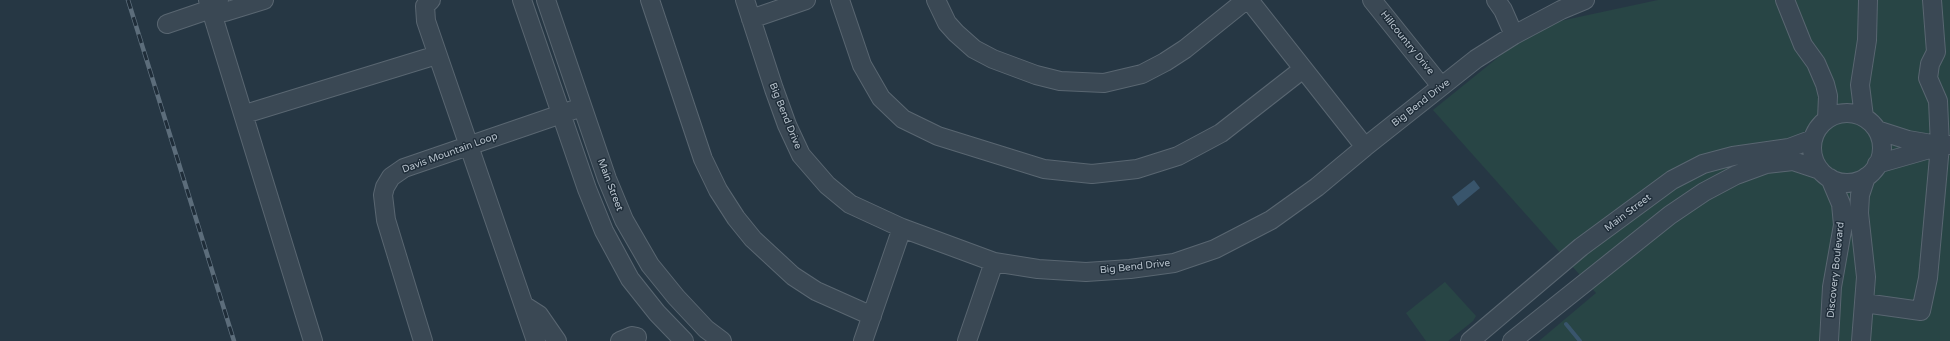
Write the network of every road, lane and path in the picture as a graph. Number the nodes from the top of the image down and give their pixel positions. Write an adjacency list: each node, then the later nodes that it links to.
1 (264, 0): 18 (street)
2 (431, 0): 22 (street)
3 (522, 0): 27 (street)
4 (546, 0): 25 (street, Main Street)
5 (650, 0): 41 (street)
6 (745, 0): 19 (street, Big Bend Drive)
7 (806, 0): 19 (street)
8 (840, 0): 23 (street)
9 (936, 0): 10 (street)
10 (1246, 0)
11 (1249, 0): 23 (street)
12 (1372, 0): 24 (street, Hillcountry Drive)
13 (1496, 0): 21 (street)
14 (1586, 0): 21 (street, Big Bend Drive)
15 (1785, 0): 28 (street)
16 (1868, 0): 29 (street)
17 (1932, 0): 32 (street)
18 (213, 3): 20 (street); 26 (street)
19 (751, 19): 36 (street, Big Bend Drive)
20 (166, 24)
21 (1514, 35): 24 (street, Big Bend Drive)
22 (438, 55): 26 (street); 31 (street)
23 (1303, 69): 33 (street)
24 (1441, 86): 33 (street, Big Bend Drive)
25 (583, 106): 27 (street, Davis Mountain Loop); 50 (street, Main Street)
26 (245, 114): 44 (street)
27 (561, 114): 31 (street, Davis Mountain Loop); 49 (street)
28 (1827, 119): 29 (street); 30 (street)
29 (1870, 124): 32 (street); 34 (street)
30 (1813, 140): 35 (street); 40 (street, Main Street)
31 (468, 145): 39 (street); 45 (street, Davis Mountain Loop)
32 (1945, 146): 34 (street); 38 (street)
33 (1365, 147): 37 (street, Big Bend Drive)
34 (1872, 170): 35 (street); 38 (street, Discovery Boulevard)
35 (1825, 174): 43 (street); 54 (street, Discovery Boulevard)
36 (902, 228): 37 (street, Big Bend Drive); 41 (street)
37 (994, 262): 52 (street)
38 (1864, 303): 55 (street, Discovery Boulevard)
39 (525, 306): 46 (street); 47 (street)
40 (1505, 312): 43 (street); 53 (street, Main Street)
41 (872, 316): 51 (street)
42 (637, 337): 48 (street)
43 (1516, 337)
44 (313, 341)
45 (423, 341)
46 (536, 341)
47 (557, 341)
48 (620, 341)
49 (684, 341)
50 (722, 341)
51 (863, 341)
52 (967, 341)
53 (1470, 341)
54 (1829, 341)
55 (1861, 341)

